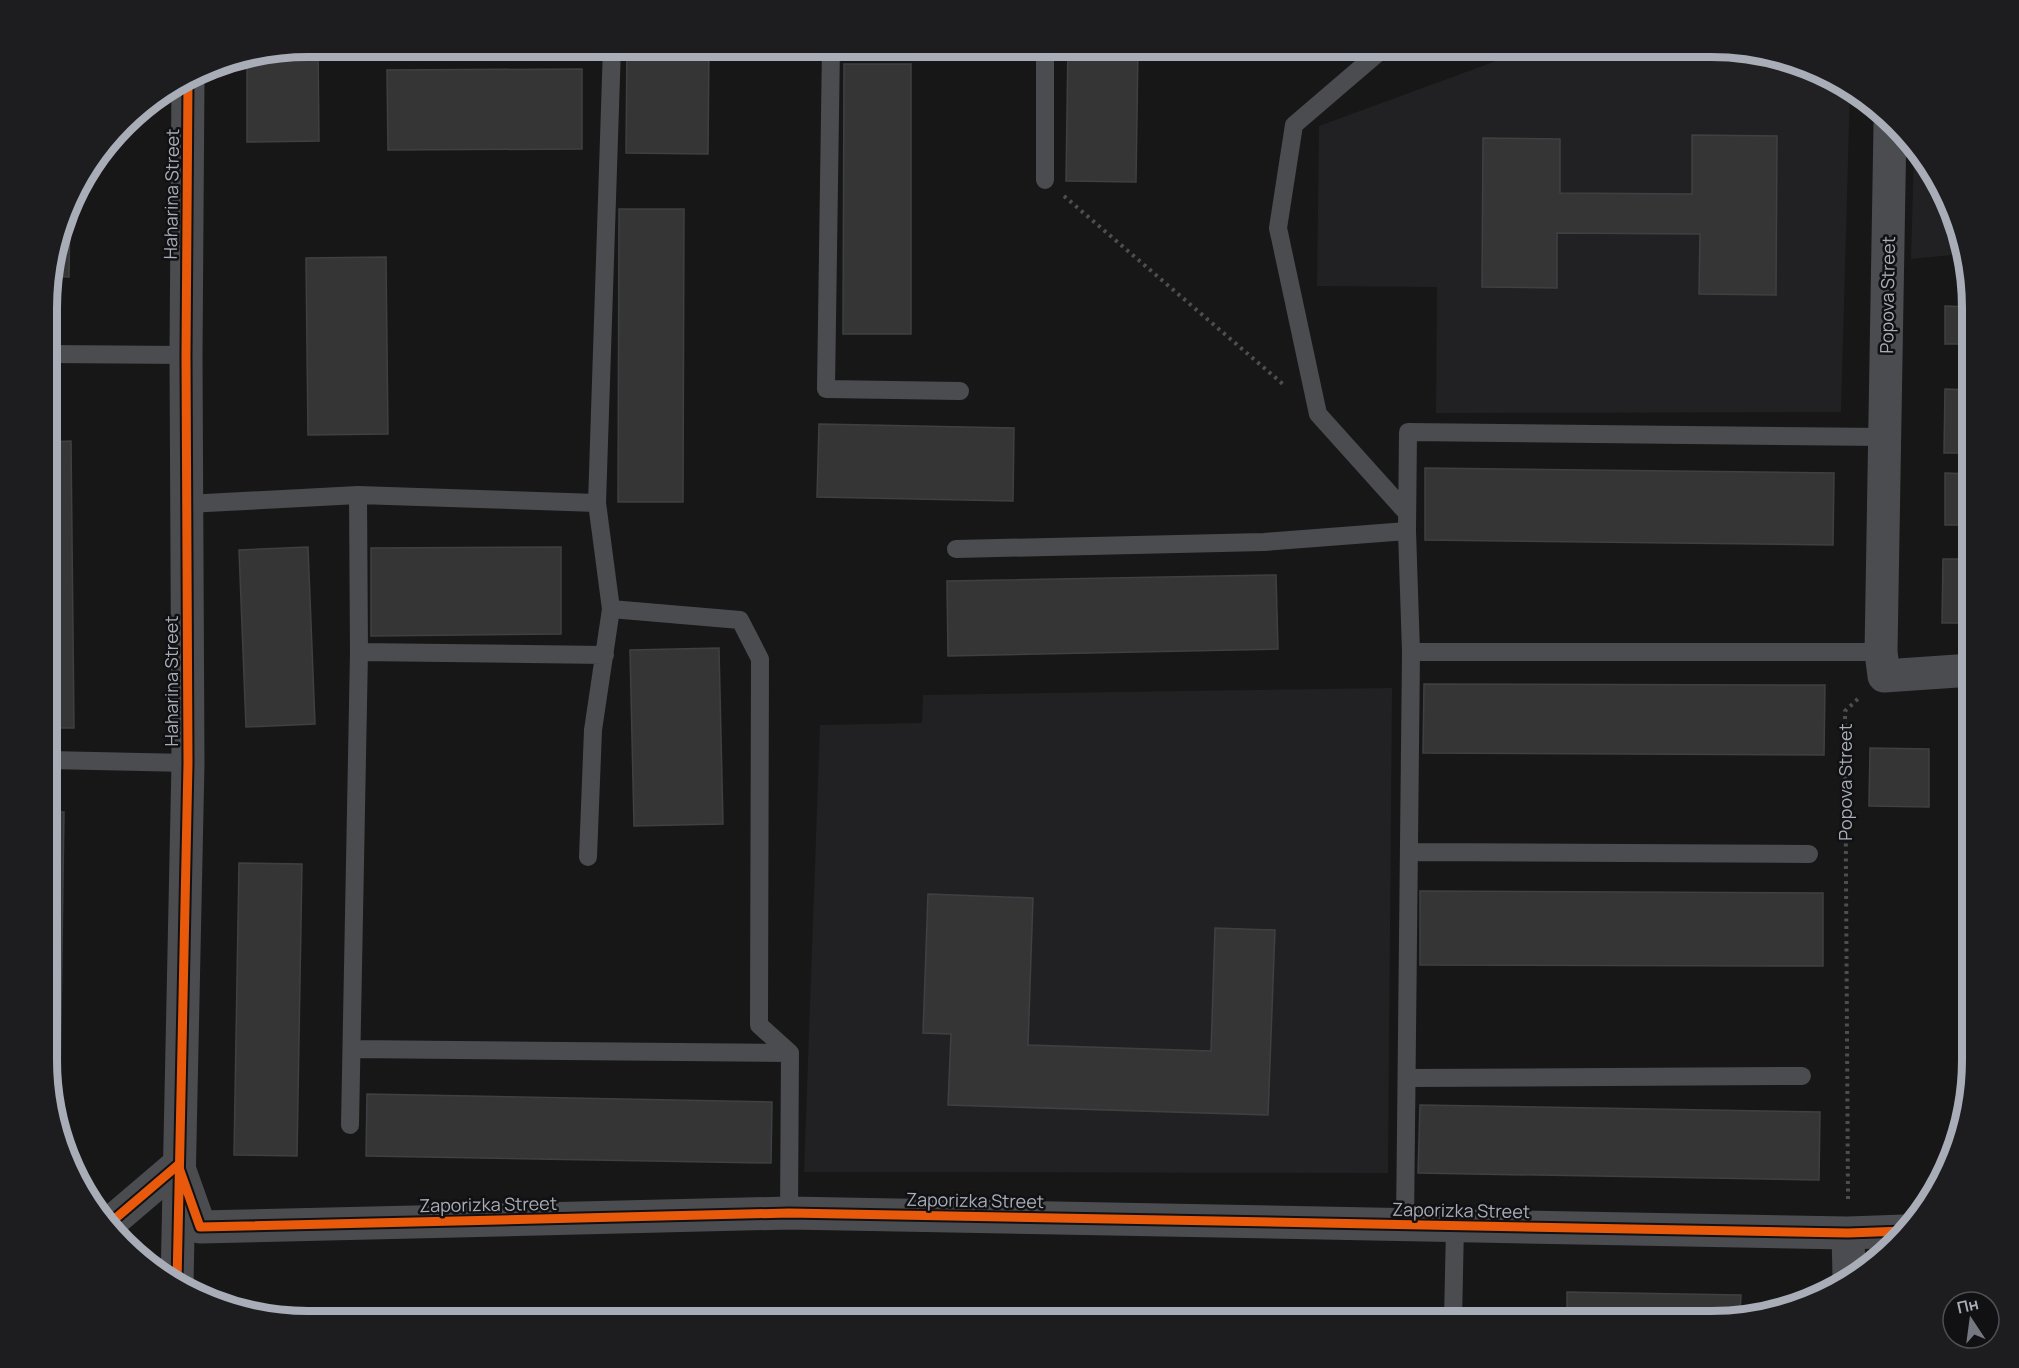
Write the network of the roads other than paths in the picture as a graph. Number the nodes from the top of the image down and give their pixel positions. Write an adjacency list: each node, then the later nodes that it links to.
1 (612, 57): 13 (lane)
2 (831, 57): 10 (lane)
3 (1045, 57): 7 (lane)
4 (1373, 57): 15 (lane)
5 (188, 88): 9 (street, Haharina Street)
6 (1890, 131): 11 (street, Popova Street)
7 (1045, 180)
8 (57, 354): 9 (lane)
9 (186, 355): 14 (street, Haharina Street)
10 (960, 391)
11 (1884, 437): 15 (lane); 21 (street, Popova Street)
12 (358, 495): 13 (lane); 14 (lane); 18 (lane)
13 (597, 503): 17 (lane)
14 (187, 504): 24 (street, Haharina Street)
15 (1407, 522): 16 (lane); 19 (lane)
16 (956, 549)
17 (611, 609): 20 (lane); 29 (lane)
18 (358, 652): 20 (lane); 28 (lane)
19 (1411, 652): 21 (lane); 25 (lane)
20 (604, 655): 27 (lane)
21 (1882, 664): 22 (street)
22 (1962, 669)
23 (57, 760): 24 (lane)
24 (188, 763): 33 (street, Haharina Street)
25 (1409, 852): 26 (lane); 31 (lane)
26 (1809, 854)
27 (588, 857)
28 (352, 1049): 29 (lane); 32 (lane)
29 (790, 1053): 34 (lane)
30 (1802, 1076): 31 (lane)
31 (1407, 1078): 36 (lane)
32 (350, 1125)
33 (178, 1166): 34 (street, Zaporizka Street); 35 (street); 41 (street, Haharina Street)
34 (789, 1213): 36 (street, Zaporizka Street)
35 (114, 1220)
36 (1405, 1225): 37 (street, Zaporizka Street)
37 (1455, 1226): 39 (street, Zaporizka Street); 42 (lane)
38 (1895, 1231): 39 (street, Zaporizka Street)
39 (1848, 1233): 40 (street)
40 (1849, 1270)
41 (177, 1274)
42 (1453, 1311)

